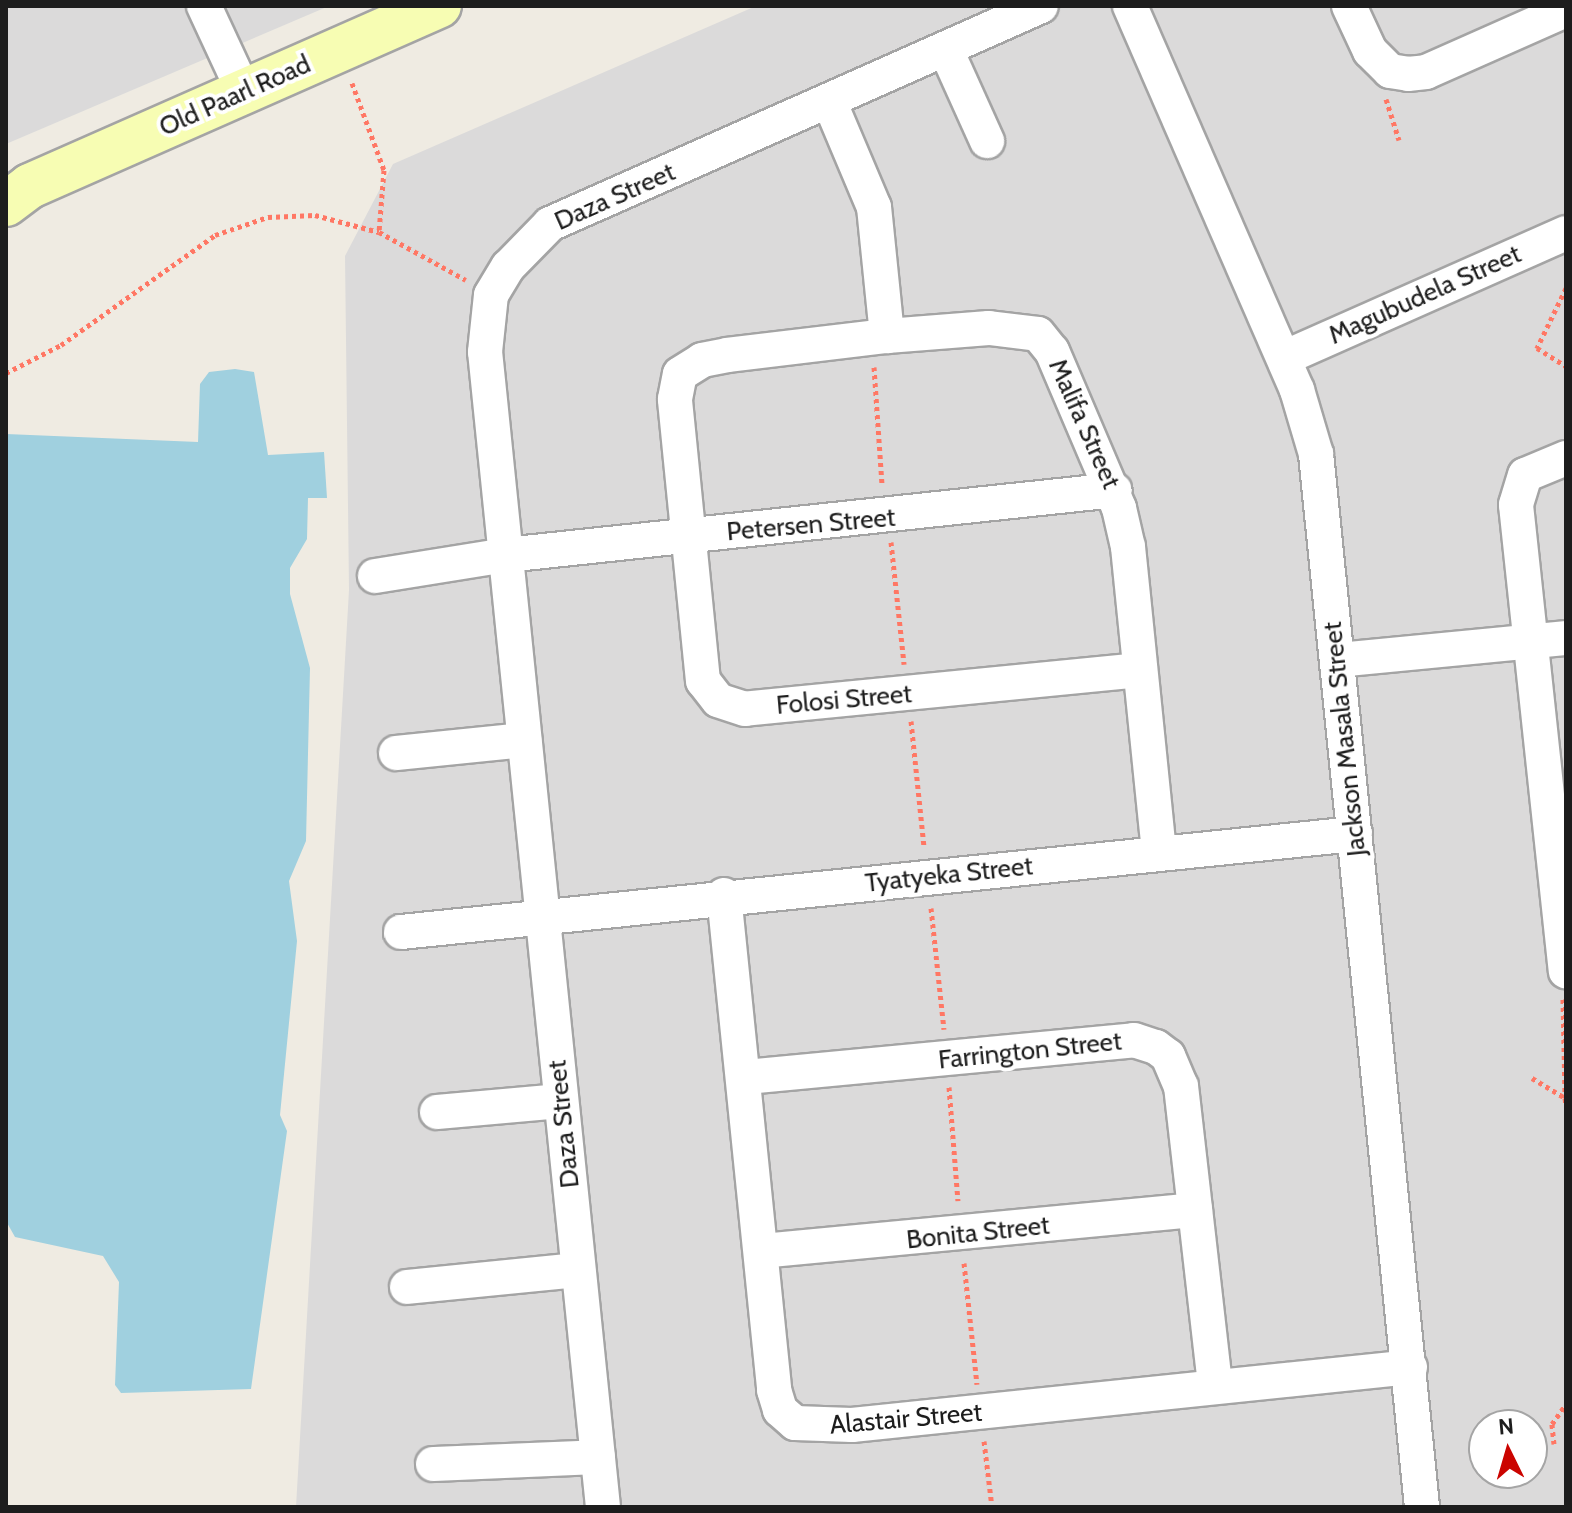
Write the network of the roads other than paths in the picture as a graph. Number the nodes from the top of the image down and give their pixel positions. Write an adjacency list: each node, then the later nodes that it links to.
1 (204, 6): 8 (street)
2 (439, 6): 8 (main road, Old Paarl Road)
3 (1041, 6): 7 (street, Daza Street)
4 (1130, 6): 14 (street, Jackson Masala Street)
5 (1349, 6): 6 (street)
6 (1566, 10)
7 (946, 50): 9 (street, Daza Street); 10 (street)
8 (244, 92): 11 (main road, Old Paarl Road)
9 (830, 103): 13 (street); 18 (street, Daza Street)
10 (987, 141)
11 (14, 194)
12 (1566, 233): 14 (street, Magubudela Street)
13 (879, 337): 16 (street, Malifa Street); 17 (street, Malifa Street)
14 (1284, 358): 22 (street, Jackson Masala Street)
15 (1566, 458): 21 (street)
16 (1115, 490): 17 (street, Petersen Street); 23 (street, Malifa Street)
17 (688, 536): 18 (street, Petersen Street); 23 (street, Folosi Street)
18 (506, 555): 19 (street, Petersen Street); 24 (street, Daza Street)
19 (375, 576)
20 (1566, 638): 21 (street)
21 (1530, 641): 22 (street); 26 (street)
22 (1338, 660): 27 (street, Jackson Masala Street)
23 (1140, 670): 28 (street, Malifa Street)
24 (524, 740): 25 (street); 30 (street, Daza Street)
25 (396, 753)
26 (1558, 819): 32 (street)
27 (1355, 834): 28 (street, Tyatyeka Street); 40 (street, Jackson Masala Street)
28 (1159, 853): 29 (street, Tyatyeka Street)
29 (724, 895): 30 (street, Tyatyeka Street); 33 (street, Alastair Street)
30 (543, 913): 31 (street, Tyatyeka Street); 34 (street, Daza Street)
31 (401, 932)
32 (1566, 971)
33 (746, 1077): 36 (street, Farrington Street); 37 (street, Alastair Street)
34 (561, 1101): 35 (street); 38 (street, Daza Street)
35 (437, 1112)
36 (1195, 1210): 37 (street, Bonita Street); 41 (street, Farrington Street)
37 (761, 1251): 41 (street, Alastair Street)
38 (578, 1270): 39 (street); 42 (street, Daza Street)
39 (407, 1287)
40 (1410, 1367): 41 (street, Alastair Street); 45 (street, Jackson Masala Street)
41 (1215, 1386)
42 (598, 1457): 43 (street); 44 (street, Daza Street)
43 (433, 1464)
44 (603, 1507)
45 (1422, 1507)

